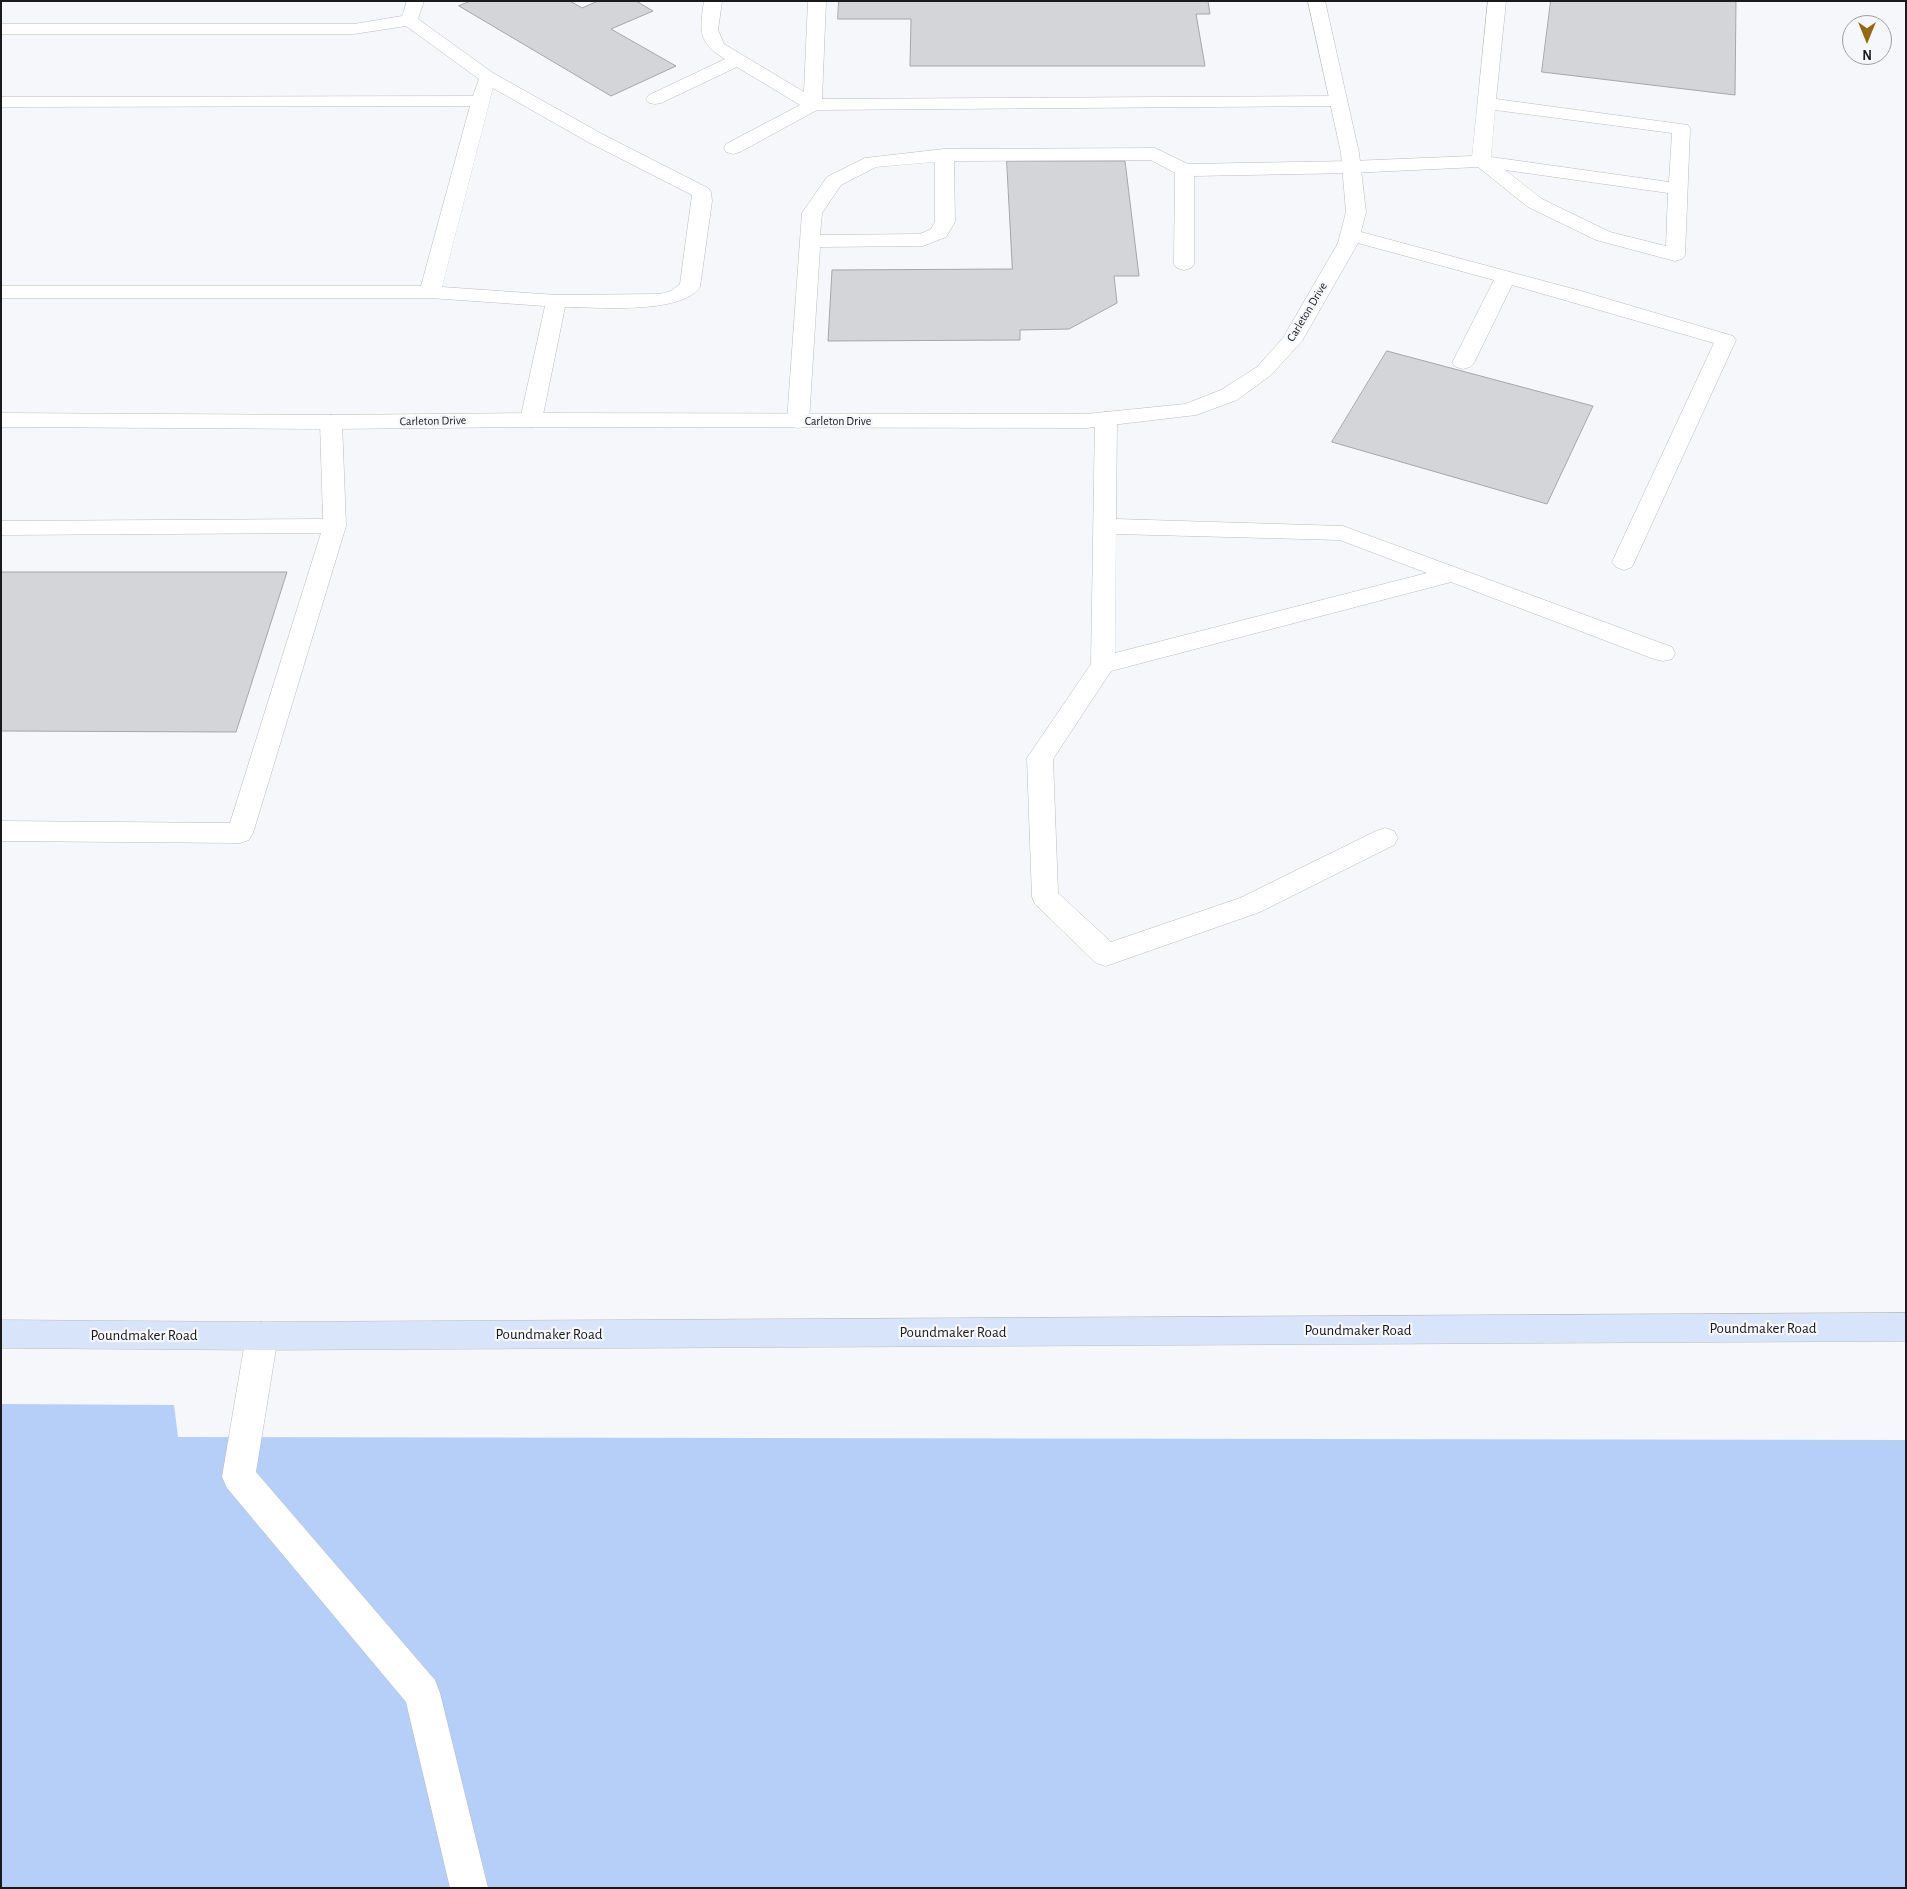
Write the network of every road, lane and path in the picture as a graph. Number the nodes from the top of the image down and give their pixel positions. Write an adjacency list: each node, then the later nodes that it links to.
1 (416, 1): 6 (street)
2 (714, 1): 8 (street)
3 (817, 1): 15 (street)
4 (1316, 1): 12 (street, Carleton Drive)
5 (1497, 1): 14 (street)
6 (409, 20): 7 (street); 9 (street)
7 (1, 29)
8 (737, 60): 10 (street); 15 (street)
9 (487, 77): 11 (street); 28 (street)
10 (655, 99)
11 (481, 101): 13 (street); 27 (street)
12 (1338, 101): 15 (street); 19 (street, Carleton Drive)
13 (1, 102)
14 (1487, 103): 18 (street); 21 (street)
15 (813, 104): 16 (street)
16 (733, 148)
17 (944, 156): 20 (street); 23 (street); 23 (street)
18 (1481, 160): 19 (street); 21 (street); 21 (street)
19 (1351, 167): 20 (street); 22 (street, Carleton Drive)
20 (1185, 170): 24 (street)
21 (1678, 189)
22 (1350, 235): 25 (street); 30 (street, Carleton Drive)
23 (810, 241): 33 (street)
24 (1184, 264)
25 (1506, 277): 29 (street); 38 (street)
26 (1, 292): 27 (street)
27 (430, 292): 28 (street)
28 (556, 301): 32 (street)
29 (1463, 363)
30 (1106, 419): 33 (street, Carleton Drive); 36 (street)
31 (1, 420): 34 (street, Carleton Drive)
32 (532, 420): 33 (street, Carleton Drive); 34 (street, Carleton Drive)
33 (798, 421)
34 (331, 422): 35 (street)
35 (335, 526): 37 (street); 42 (street)
36 (1104, 526): 39 (street); 41 (street)
37 (1, 528)
38 (1624, 562)
39 (1452, 574): 40 (street); 41 (street)
40 (1663, 653)
41 (1103, 665): 43 (street)
42 (1, 831)
43 (1385, 838)
44 (1906, 1327): 46 (street, Poundmaker Road)
45 (1, 1334): 46 (street, Poundmaker Road)
46 (262, 1336): 47 (street)
47 (469, 1888)

